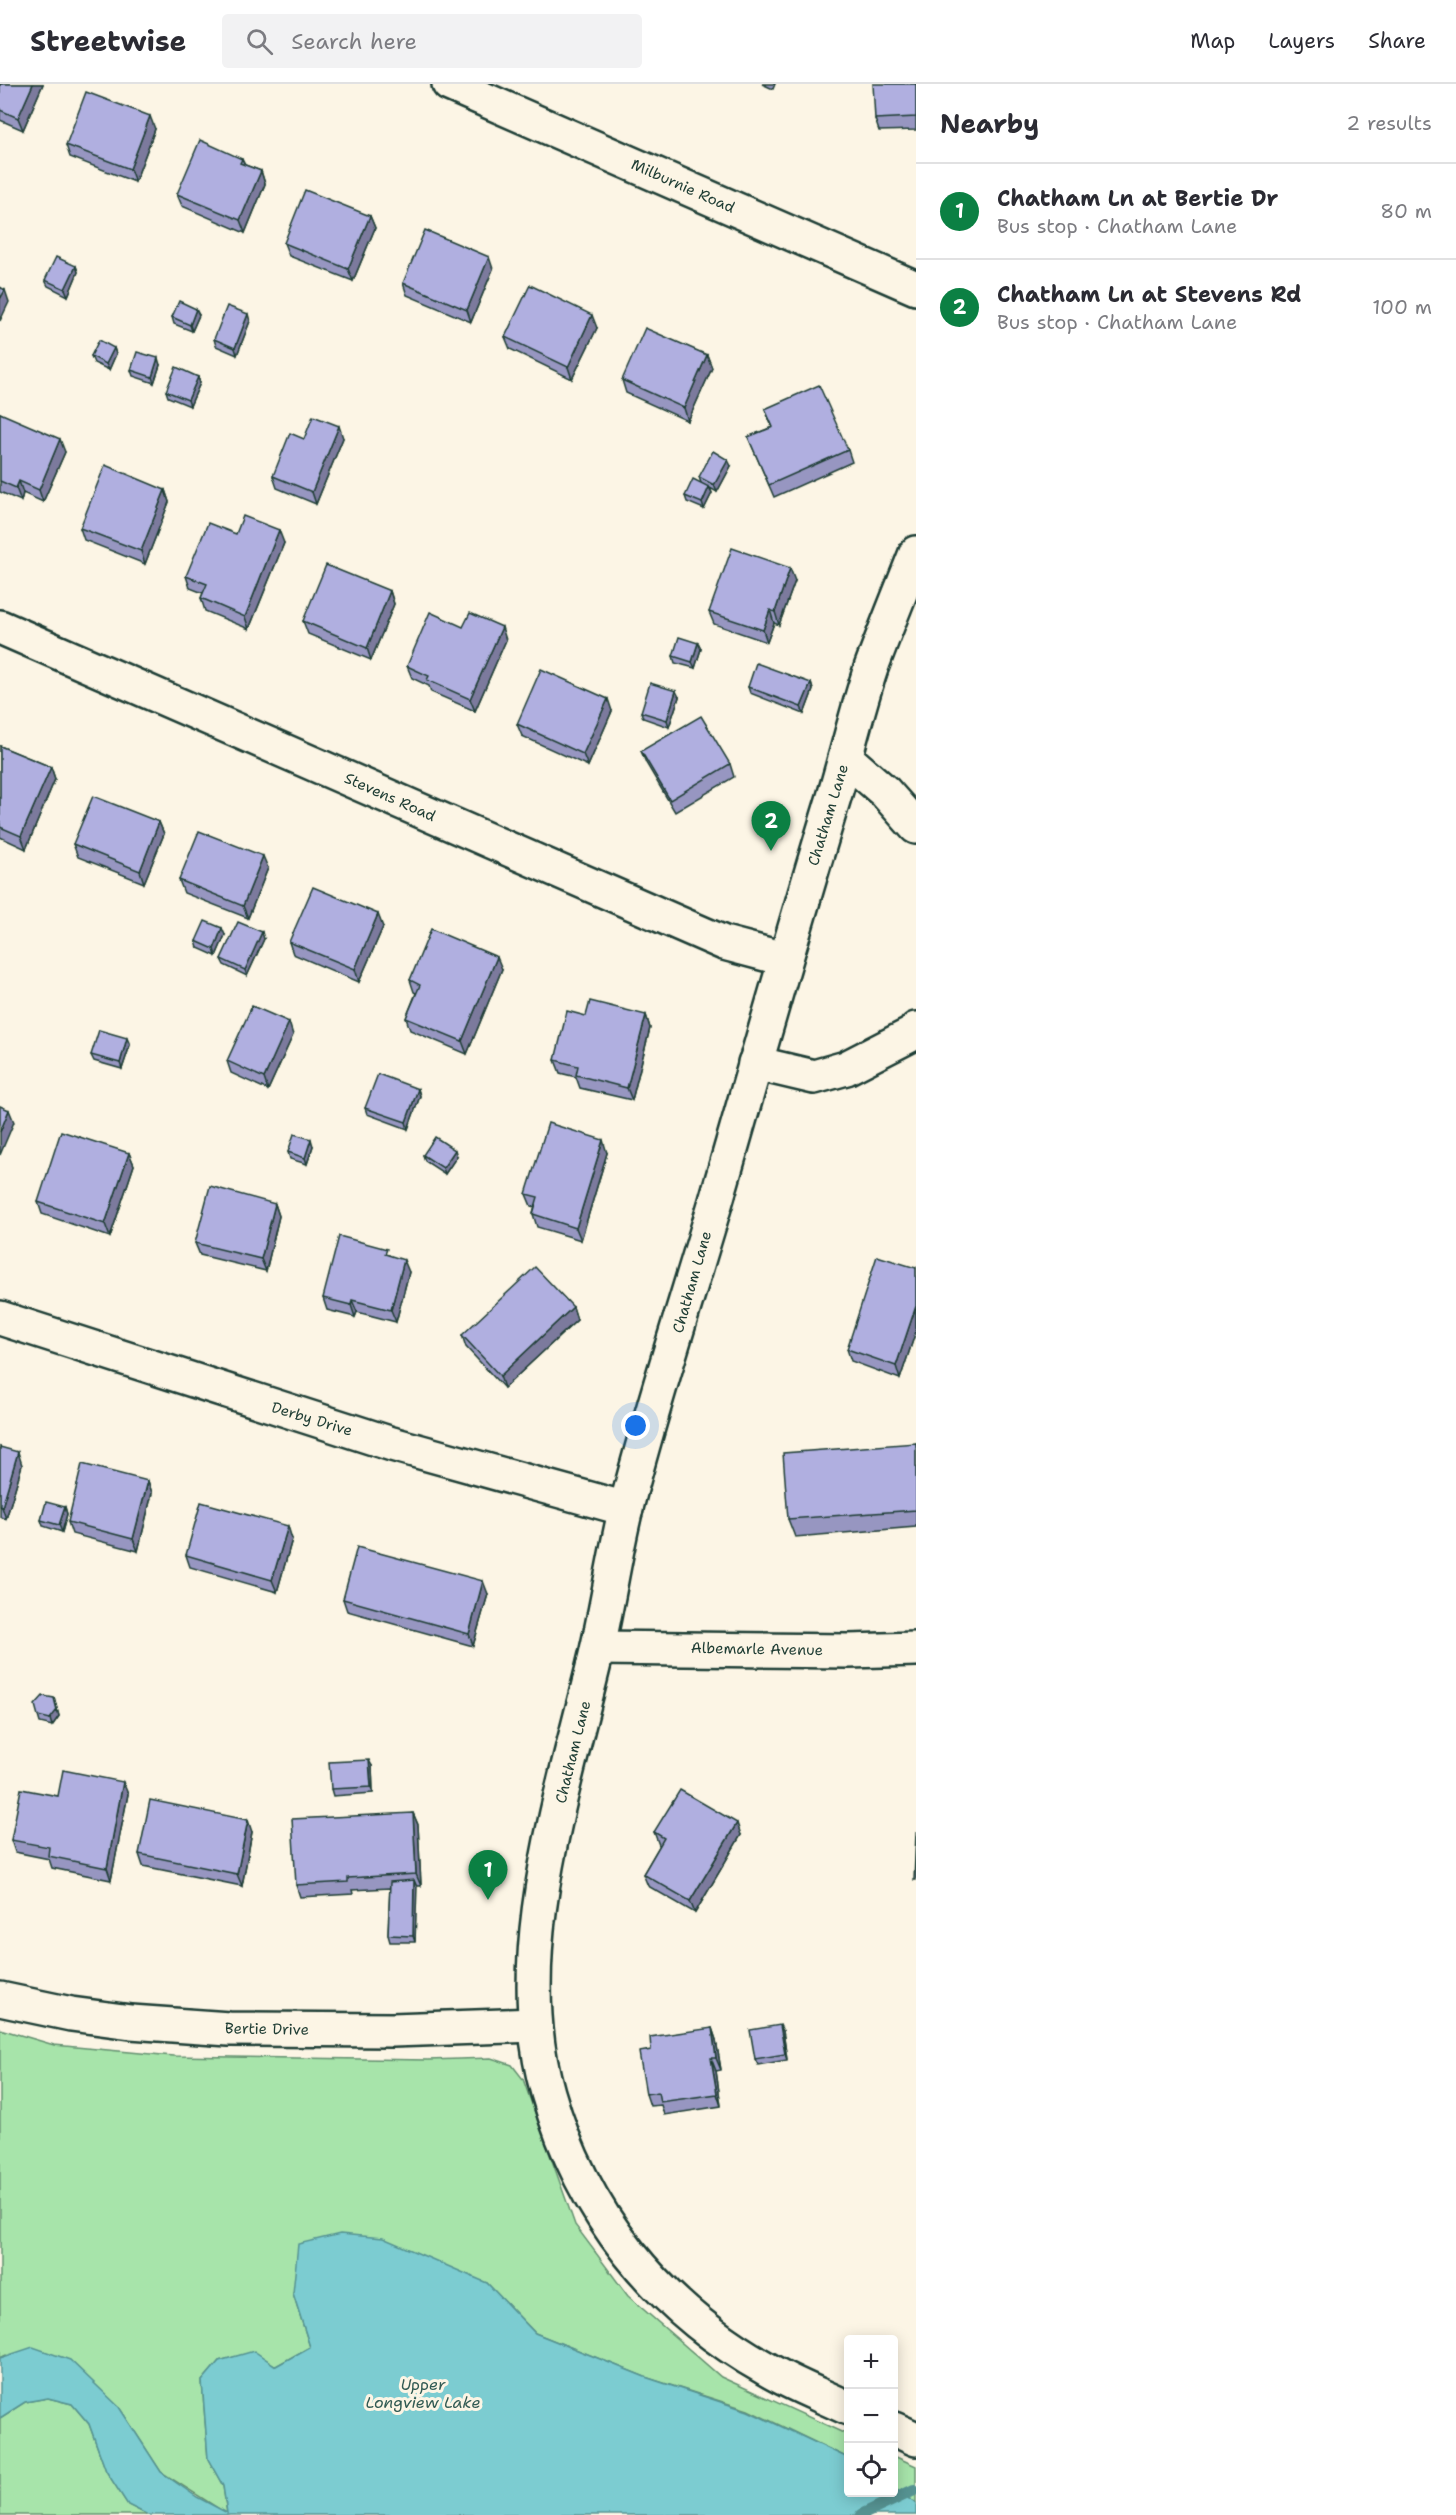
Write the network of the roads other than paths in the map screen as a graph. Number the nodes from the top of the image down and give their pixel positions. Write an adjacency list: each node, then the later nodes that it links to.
1 (449, 84): 2 (street, Milburnie Road)
2 (916, 288)
3 (916, 553): 5 (street, Chatham Lane)
4 (0, 627): 7 (street, Stevens Road)
5 (846, 758): 6 (street); 7 (street, Chatham Lane)
6 (916, 827)
7 (784, 959): 9 (street, Chatham Lane)
8 (916, 1029): 9 (street)
9 (755, 1063): 11 (street, Chatham Lane)
10 (0, 1318): 11 (street, Derby Drive)
11 (626, 1509): 12 (street, Chatham Lane)
12 (598, 1648): 13 (street, Albemarle Avenue); 15 (street, Chatham Lane)
13 (916, 1649)
14 (0, 1999): 15 (street, Bertie Drive)
15 (535, 2025): 16 (street, Chatham Lane)
16 (844, 2406)
17 (898, 2431): 18 (street)
18 (916, 2439)

